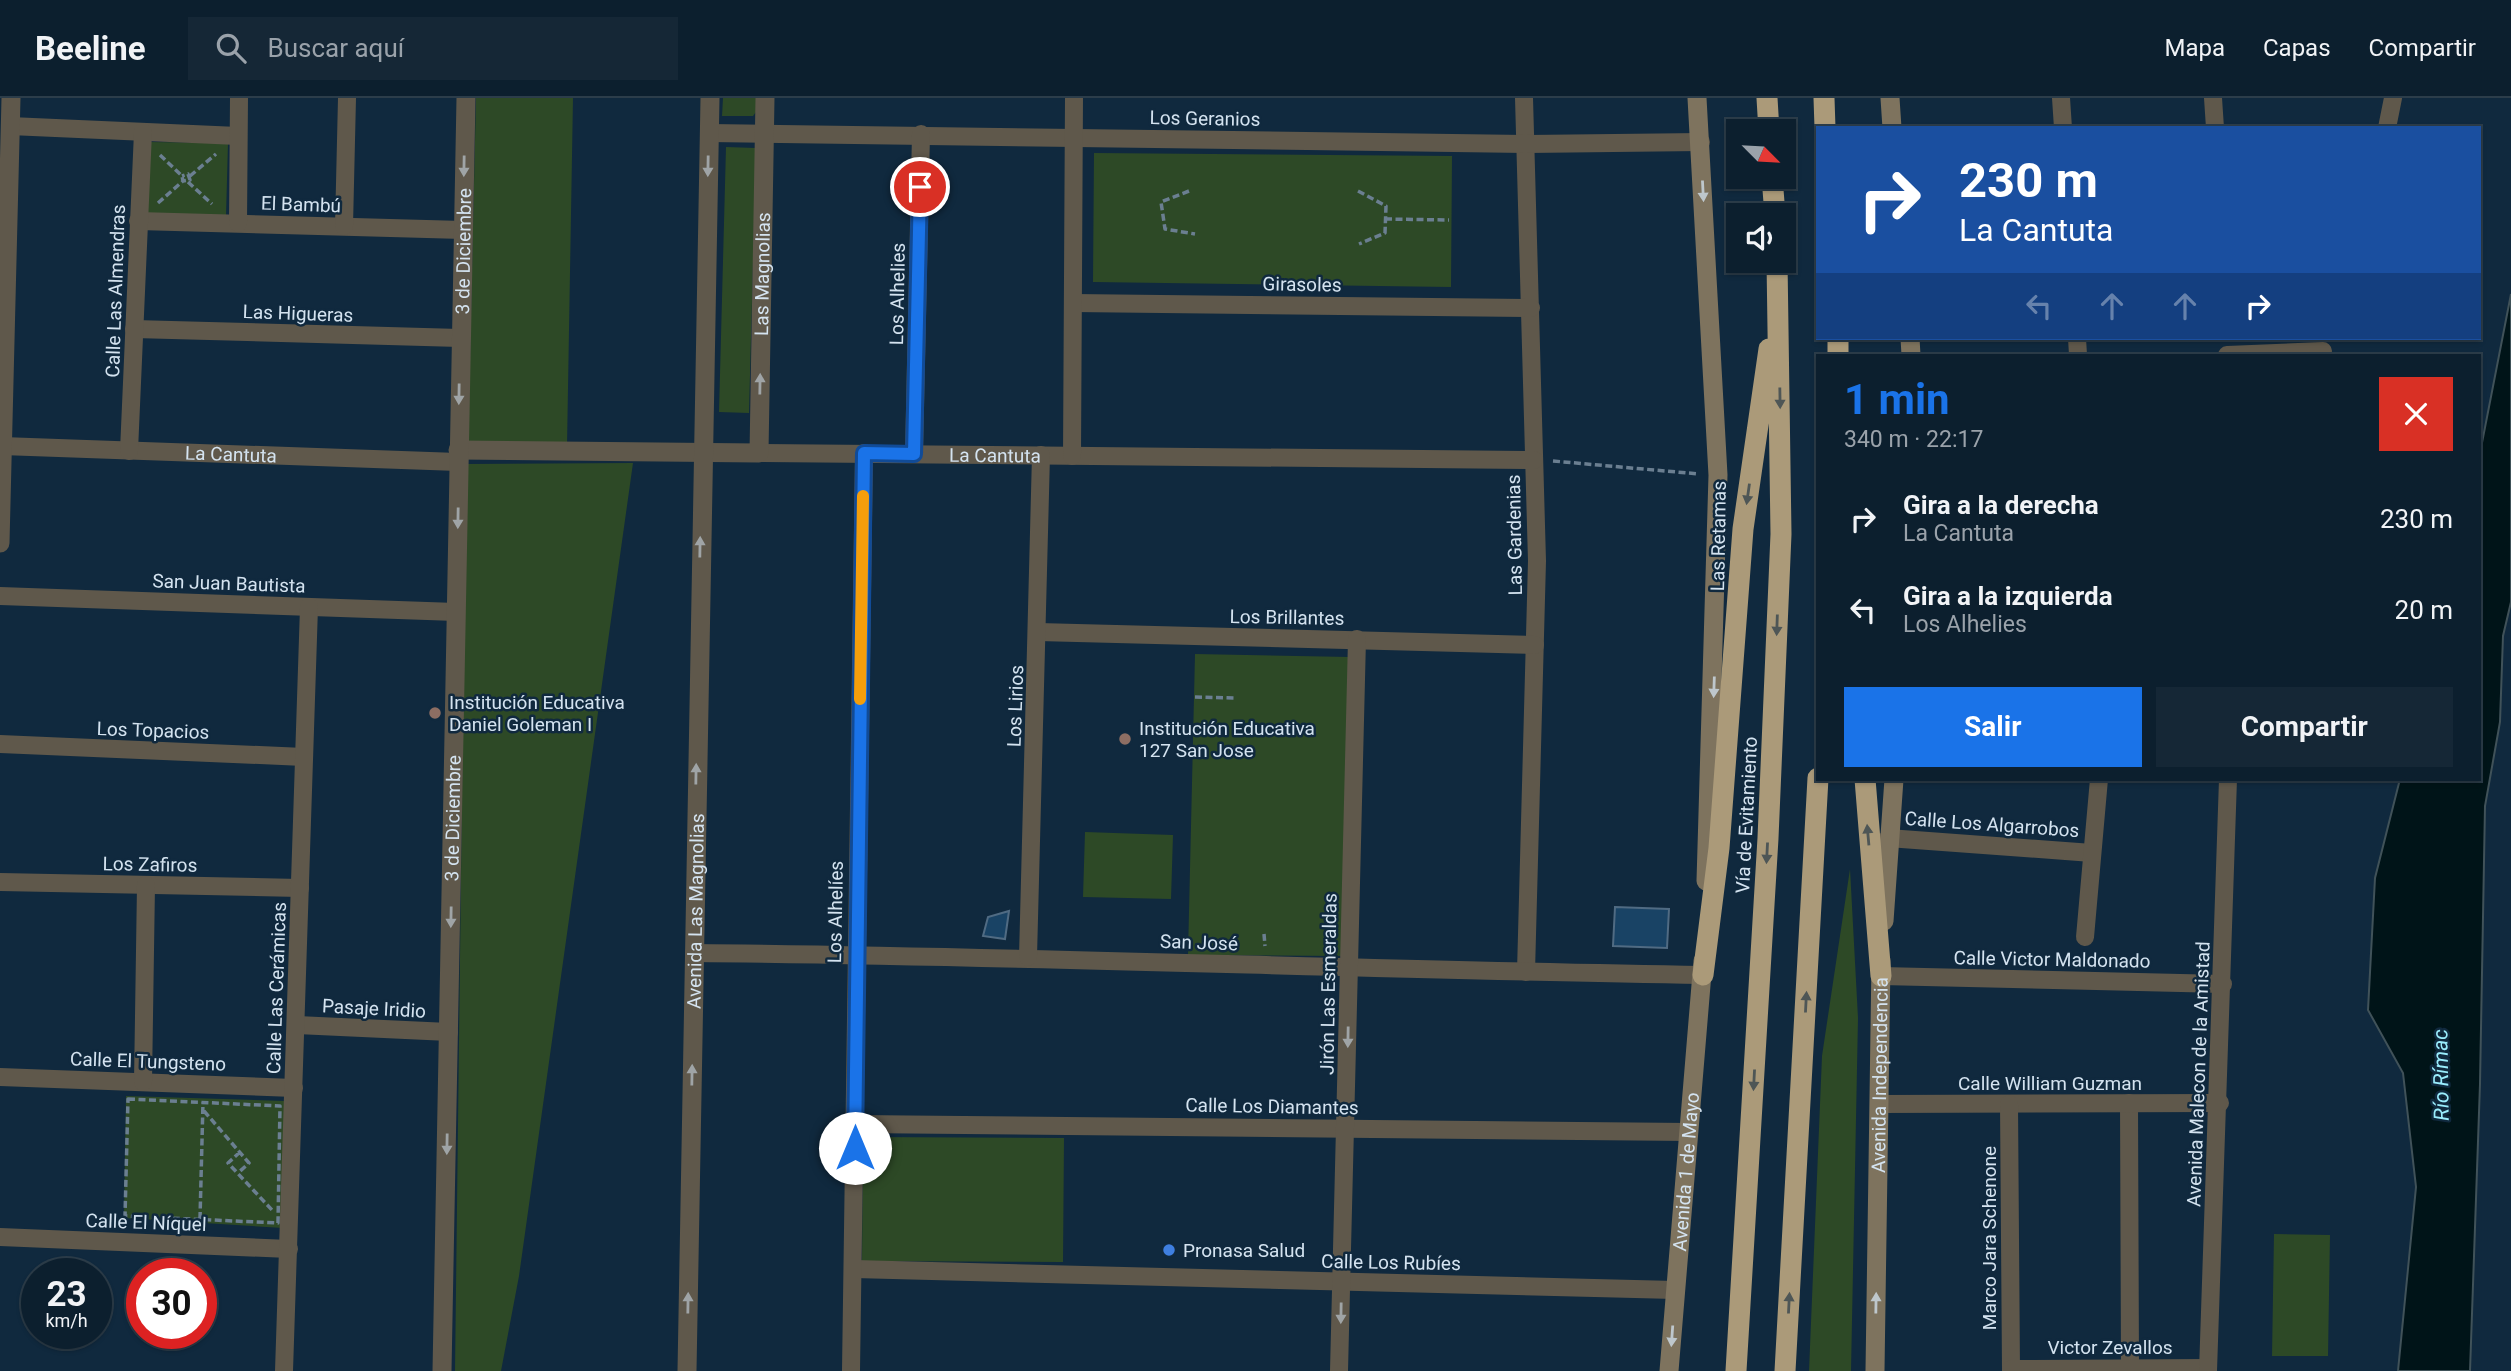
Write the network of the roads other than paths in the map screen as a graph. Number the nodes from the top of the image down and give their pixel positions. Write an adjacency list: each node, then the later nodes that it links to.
1 (11, 98): 17 (street)
2 (239, 98): 28 (street)
3 (347, 98): 33 (street)
4 (466, 98): 34 (street, 3 de Diciembre, one-way to 34)
5 (710, 98): 24 (street)
6 (765, 98): 26 (street, Las Magnolias)
7 (1074, 98): 27 (street)
8 (1524, 98): 30 (street, Las Gardenias)
9 (1697, 98): 29 (main road, Las Retamas)
10 (1767, 98): 16 (highway)
11 (1824, 98): 18 (highway)
12 (1890, 98): 19 (main road)
13 (2061, 98): 20 (street)
14 (2213, 98): 21 (street)
15 (2393, 98): 22 (street)
16 (1768, 119)
17 (10, 126): 23 (street); 43 (street)
18 (1825, 126)
19 (1892, 126)
20 (2063, 126)
21 (2215, 126)
22 (2387, 126)
23 (143, 132): 28 (street); 31 (street, Calle Las Almendras)
24 (709, 133): 26 (street, Los Geranios); 45 (street, one-way to 45)
25 (921, 134): 26 (street, Los Geranios); 27 (street, Los Geranios); 48 (street, Los Alhelies)
26 (765, 135): 46 (street, Las Magnolias, one-way to 26)
27 (1074, 137): 30 (street, Los Geranios); 37 (street)
28 (232, 141): 32 (street)
29 (1701, 142): 30 (street, Los Geranios); 78 (main road, Las Retamas, one-way to 78)
30 (1527, 144): 38 (street, Las Gardenias)
31 (138, 221): 32 (street, El Bambú); 39 (street, Calle Las Almendras)
32 (238, 223): 33 (street, El Bambú)
33 (344, 226): 34 (street, El Bambú)
34 (463, 230): 40 (street, 3 de Diciembre)
35 (1778, 273): 78 (highway, one-way to 78)
36 (1778, 273): 107 (highway, Vía de Evitamiento, one-way to 107)
37 (1073, 303): 38 (street, Girasoles); 51 (street)
38 (1531, 308): 52 (street, Las Gardenias)
39 (134, 329): 40 (street, Las Higueras); 44 (street, Calle Las Almendras)
40 (460, 338): 50 (street, 3 de Diciembre, one-way to 50)
41 (2324, 348): 42 (street)
42 (2242, 354)
43 (2, 446): 44 (street, La Cantuta); 53 (street)
44 (130, 451): 50 (street, La Cantuta)
45 (702, 452): 46 (street, La Cantuta); 50 (street, La Cantuta); 73 (street, Avenida Las Magnolias, one-way to 45)
46 (759, 453): 47 (street, La Cantuta)
47 (864, 453): 48 (street, La Cantuta); 74 (street, Los Alhelíes)
48 (914, 454): 49 (street, La Cantuta)
49 (1041, 455): 51 (street, La Cantuta); 57 (street, Los Lirios)
50 (458, 456): 56 (street, 3 de Diciembre, one-way to 56)
51 (1072, 456): 52 (street, La Cantuta)
52 (1534, 460): 59 (street, Las Gardenias)
53 (0, 543)
54 (0, 596): 55 (street, San Juan Bautista)
55 (309, 607): 56 (street, San Juan Bautista); 61 (street, Calle Las Cerámicas)
56 (456, 612): 82 (street, 3 de Diciembre, one-way to 82)
57 (1038, 632): 58 (street, Los Brillantes); 75 (street, Los Lirios)
58 (1357, 639): 59 (street, Los Brillantes); 76 (street, Jirón Las Esmeraldas)
59 (1535, 645): 77 (street, Las Gardenias)
60 (0, 744): 61 (street, Los Topacios)
61 (304, 757): 71 (street, Calle Las Cerámicas)
62 (1818, 781): 108 (highway, one-way to 62)
63 (1865, 781): 79 (highway, one-way to 63)
64 (1894, 781): 67 (main road, Avenida Independencia)
65 (2099, 781): 68 (street)
66 (2228, 781): 80 (street, Avenida Malecon de la Amistad)
67 (1888, 838): 68 (street, Calle Los Algarrobos); 79 (main road, Avenida Independencia)
68 (2092, 853): 72 (street)
69 (0, 882): 70 (street, Los Zafiros)
70 (146, 885): 71 (street, Los Zafiros); 84 (street)
71 (300, 888): 81 (street, Calle Las Cerámicas)
72 (2085, 937)
73 (694, 953): 74 (street, San José); 103 (street, Avenida Las Magnolias, one-way to 73)
74 (855, 954): 75 (street, San José); 90 (street, Los Alhelíes)
75 (1028, 957): 76 (street, San José)
76 (1350, 969): 77 (street, San José); 91 (street, Jirón Las Esmeraldas, one-way to 91)
77 (1526, 972): 78 (street, San José)
78 (1703, 975): 92 (main road, Avenida 1 de Mayo)
79 (1881, 976): 80 (street, Calle Victor Maldonado); 88 (main road, Avenida Independencia)
80 (2223, 984): 87 (street, Avenida Malecon de la Amistad)
81 (296, 1025): 82 (street, Pasaje Iridio); 85 (street, Calle Las Cerámicas)
82 (449, 1032): 102 (street, 3 de Diciembre, one-way to 102)
83 (0, 1077): 84 (street, Calle El Tungsteno)
84 (143, 1082): 85 (street, Calle El Tungsteno)
85 (294, 1088): 94 (street, Calle Las Cerámicas)
86 (2129, 1103): 87 (street, Calle William Guzman); 89 (street, Calle William Guzman); 98 (street)
87 (2220, 1103): 100 (street, Avenida Malecon de la Amistad)
88 (1880, 1104): 89 (street, Calle William Guzman); 109 (main road, Avenida Independencia, one-way to 88)
89 (2009, 1104): 99 (street, Marco Jara Schenone)
90 (855, 1124): 91 (street, Calle Los Diamantes); 95 (street, Los Alhelíes)
91 (1347, 1129): 92 (street, Calle Los Diamantes); 96 (street, Jirón Las Esmeraldas)
92 (1689, 1132): 97 (main road, Avenida 1 de Mayo)
93 (0, 1237): 94 (street, Calle El Níquel)
94 (289, 1250): 101 (street, Calle Las Cerámicas)
95 (854, 1269): 96 (street, Calle Los Rubíes); 104 (street, Los Alhelíes)
96 (1341, 1282): 97 (street, Calle Los Rubíes); 105 (street, Jirón Las Esmeraldas, one-way to 105)
97 (1675, 1290): 106 (main road, Avenida 1 de Mayo, one-way to 106)
98 (2130, 1368): 99 (street, Victor Zevallos); 100 (street, Victor Zevallos)
99 (2011, 1370)
100 (2208, 1370)
101 (284, 1371)
102 (442, 1371)
103 (687, 1371)
104 (851, 1371)
105 (1339, 1371)
106 (1669, 1371)
107 (1736, 1371)
108 (1785, 1371)
109 (1875, 1371)

